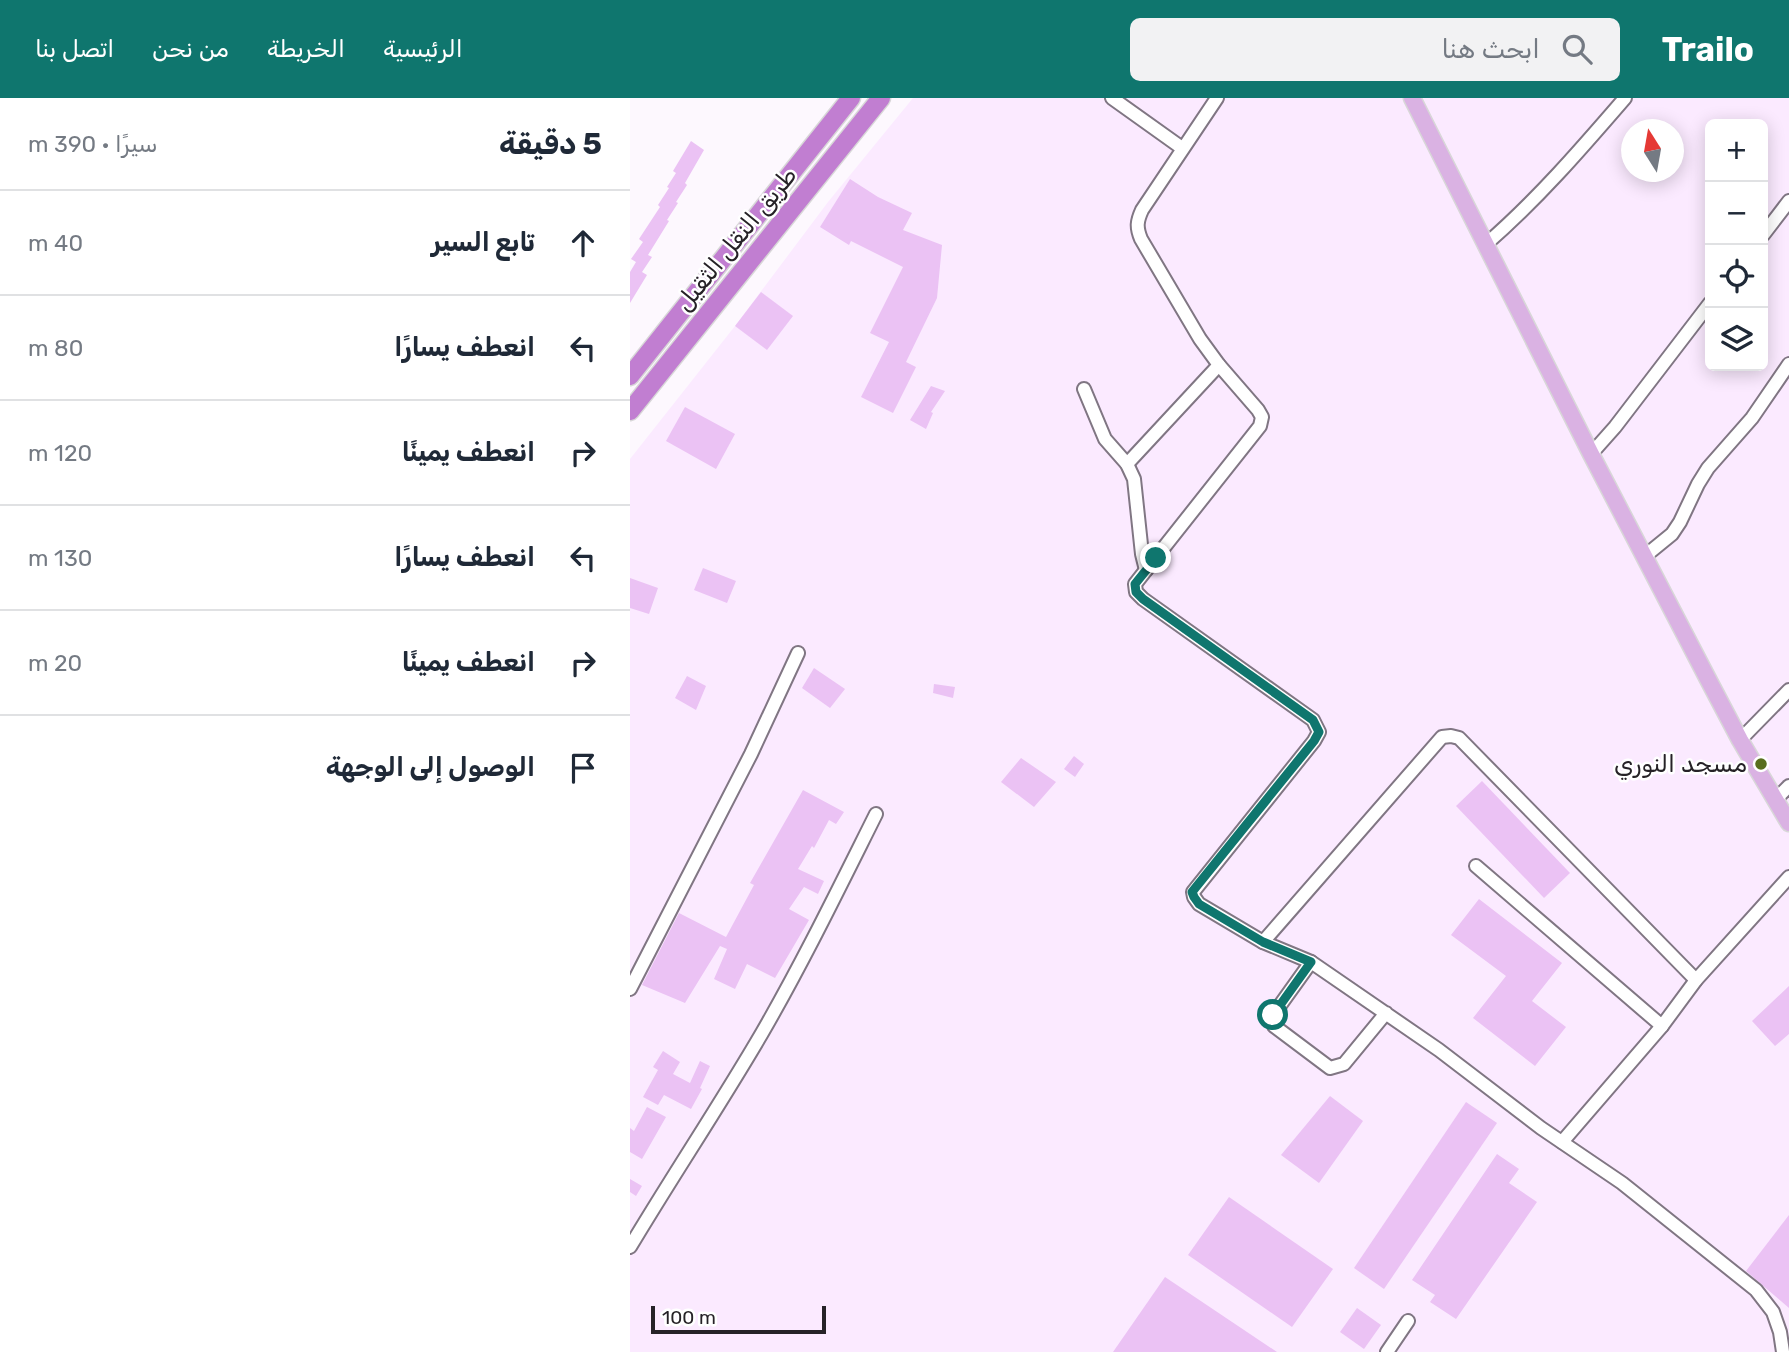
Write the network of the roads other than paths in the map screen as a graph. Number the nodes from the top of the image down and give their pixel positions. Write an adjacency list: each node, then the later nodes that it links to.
1 (851, 98): 14 (highway, طريق النقل الثقيل)
2 (881, 98): 16 (highway, طريق النقل الثقيل)
3 (1112, 98): 7 (street)
4 (1217, 98): 7 (street)
5 (1412, 98): 10 (main road)
6 (1625, 98): 10 (street)
7 (1182, 148): 13 (street)
8 (1789, 201): 9 (street)
9 (1768, 228)
10 (1485, 245): 17 (main road)
11 (1706, 308): 17 (street)
12 (1789, 364): 19 (street)
13 (1219, 365): 18 (street); 20 (street)
14 (630, 376)
15 (1084, 389): 18 (street)
16 (630, 411)
17 (1591, 454): 19 (main road)
18 (1127, 464): 20 (street)
19 (1645, 556): 23 (main road)
20 (1146, 570): 30 (street)
21 (798, 653): 33 (street)
22 (1789, 690): 23 (street)
23 (1740, 740): 25 (main road)
24 (1789, 786): 25 (street)
25 (1775, 800): 27 (main road)
26 (876, 814): 37 (street)
27 (1789, 823)
28 (1476, 866): 35 (street)
29 (1789, 877): 32 (street)
30 (1263, 942): 31 (street); 32 (street)
31 (1311, 962): 34 (street); 34 (street)
32 (1696, 980): 35 (street)
33 (630, 989)
34 (1386, 1013): 36 (street)
35 (1662, 1026): 36 (street)
36 (1562, 1142): 40 (street)
37 (630, 1247)
38 (1408, 1321): 39 (street)
39 (1387, 1352)
40 (1783, 1352)

